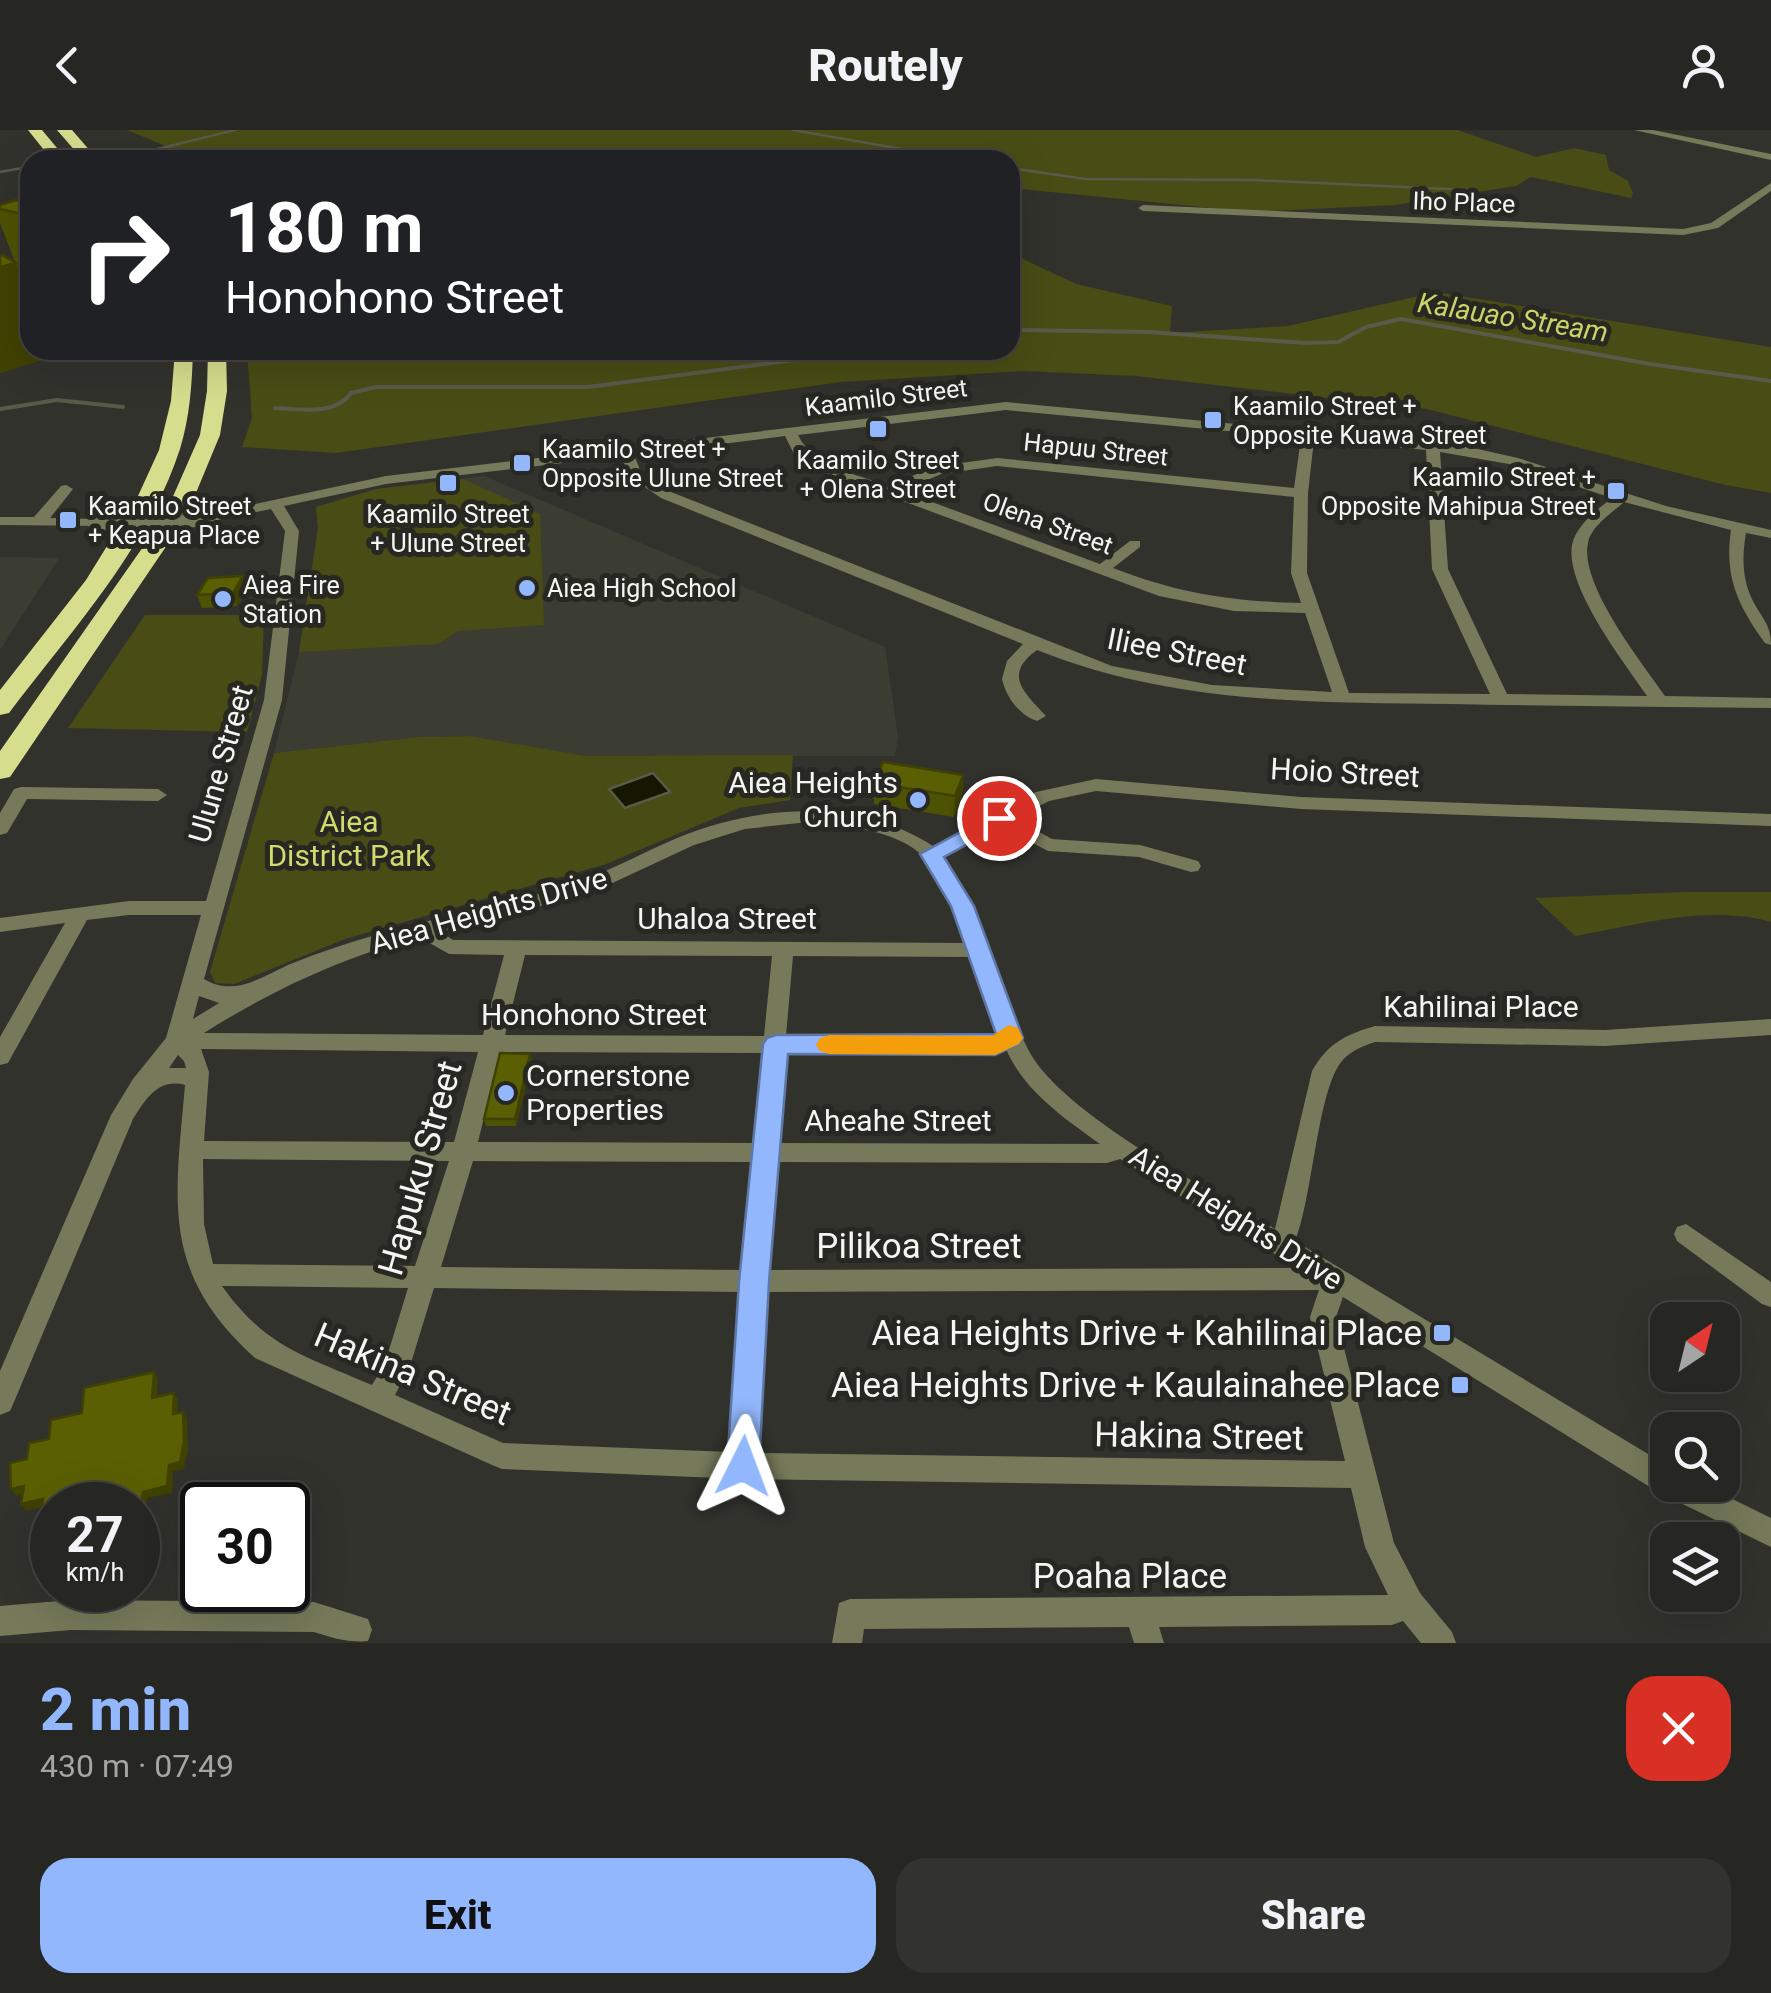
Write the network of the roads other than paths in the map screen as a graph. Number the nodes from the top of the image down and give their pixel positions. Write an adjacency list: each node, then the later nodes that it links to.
1 (35, 130): 5 (highway)
2 (64, 130): 6 (highway)
3 (1639, 130): 4 (street)
4 (1659, 132): 7 (street)
5 (52, 150)
6 (82, 150)
7 (1771, 158)
8 (1769, 190): 9 (street, Iho Place)
9 (1143, 208)
10 (184, 360): 36 (highway)
11 (216, 360): 38 (highway)
12 (790, 432): 13 (street, Kaamilo Street); 15 (street, Kaamilo Street); 18 (street, Olena Street)
13 (1308, 434): 14 (street, Kaamilo Street); 19 (street)
14 (1433, 447): 20 (street, Kaamilo Street); 33 (street)
15 (626, 452): 17 (street, Kaamilo Street); 31 (street, Iliee Street)
16 (66, 489): 23 (street)
17 (327, 491): 21 (street, Kaamilo Street); 25 (street)
18 (890, 491): 19 (street, Hapuu Street); 28 (street, Olena Street)
19 (1301, 494): 29 (street)
20 (1622, 497): 24 (street, Kaamilo Street); 34 (street)
21 (276, 504): 23 (street, Kaamilo Street, bridge); 25 (street)
22 (0, 521): 23 (street, Kaamilo Street)
23 (39, 522)
24 (1739, 528): 26 (street, Kaamilo Street); 30 (street)
25 (292, 531): 45 (street, Ulune Street)
26 (1771, 534)
27 (1134, 544): 28 (street)
28 (1101, 570): 29 (street, Olena Street)
29 (1310, 608): 32 (street)
30 (1771, 640)
31 (1036, 643): 32 (street, Iliee Street); 37 (street)
32 (1343, 699): 33 (street, Iliee Street)
33 (1501, 700): 34 (street, Iliee Street)
34 (1659, 701): 35 (street, Iliee Street)
35 (1771, 702)
36 (0, 707)
37 (1037, 716)
38 (0, 771)
39 (158, 795): 42 (street)
40 (999, 818): 41 (street, Hoio Street); 43 (street, Hoio Street); 44 (street)
41 (1771, 820)
42 (0, 829)
43 (932, 854): 48 (street, Aiea Heights Drive); 51 (street, Aiea Heights Drive)
44 (1191, 866)
45 (212, 908): 46 (street); 52 (street, Ulune Street)
46 (82, 913): 47 (street); 60 (street)
47 (0, 925)
48 (423, 930): 50 (street, Uhaloa Street); 53 (street, Aiea Heights Drive)
49 (782, 948): 50 (street, Uhaloa Street); 51 (street, Uhaloa Street); 59 (street)
50 (516, 949): 58 (street, Hapuku Street)
51 (977, 950): 55 (street, Aiea Heights Drive)
52 (191, 981): 53 (street); 56 (street, Ulune Street)
53 (252, 992): 56 (street, Aiea Heights Drive)
54 (1771, 1027): 68 (street, Kahilinai Place)
55 (1010, 1038): 59 (street, Honohono Street); 63 (street, Aiea Heights Drive)
56 (176, 1040): 57 (street, Honohono Street); 61 (street); 62 (street, Aiea Heights Drive)
57 (250, 1044): 58 (street, Honohono Street); 61 (street)
58 (491, 1044): 59 (street, Honohono Street); 65 (street, Hapuku Street)
59 (776, 1044): 66 (street)
60 (0, 1057)
61 (198, 1076): 62 (street); 64 (street, Hakina Street)
62 (140, 1086): 75 (street, Aiea Heights Drive)
63 (1123, 1149): 66 (street, Aheahe Street); 68 (street, Aiea Heights Drive)
64 (192, 1150): 65 (street, Aheahe Street); 69 (street, Hakina Street)
65 (463, 1152): 66 (street, Aheahe Street); 70 (street, Hapuku Street)
66 (766, 1154): 72 (street)
67 (1686, 1234): 73 (street)
68 (1282, 1245): 71 (street, Aiea Heights Drive)
69 (203, 1275): 70 (street, Pilikoa Street); 74 (street, Hakina Street)
70 (425, 1278): 72 (street, Pilikoa Street); 74 (street, Hapuku Street)
71 (1336, 1279): 72 (street, Pilikoa Street); 77 (street, Aiea Heights Drive); 78 (street)
72 (754, 1282): 76 (street)
73 (1771, 1296)
74 (378, 1401): 76 (street, Hakina Street)
75 (0, 1402)
76 (743, 1466): 78 (street, Hakina Street)
77 (1650, 1470)
78 (1360, 1476): 81 (street)
79 (1709, 1502): 80 (street, Aiea Heights Drive)
80 (1771, 1533)
81 (1409, 1604): 84 (street, Poaha Place); 86 (street)
82 (0, 1621): 85 (street)
83 (849, 1628): 84 (street, Poaha Place)
84 (1144, 1629)
85 (357, 1630)
86 (1441, 1643)

